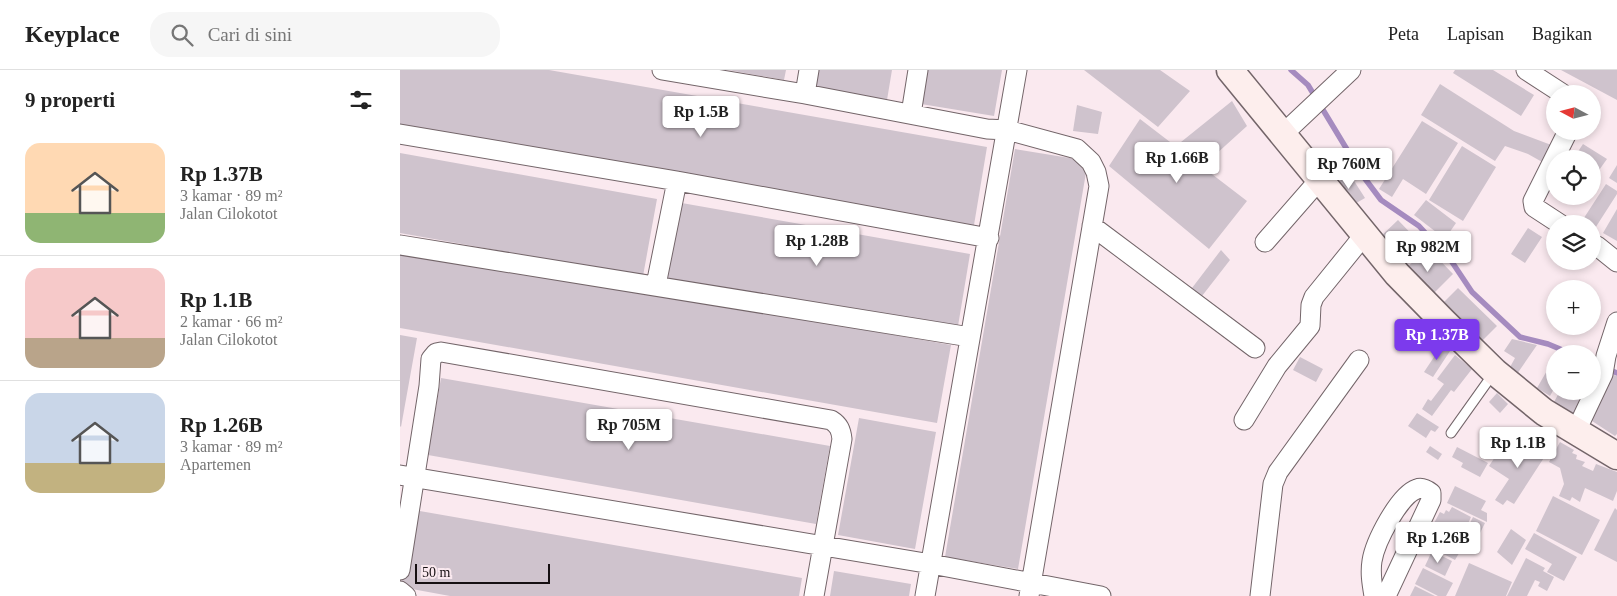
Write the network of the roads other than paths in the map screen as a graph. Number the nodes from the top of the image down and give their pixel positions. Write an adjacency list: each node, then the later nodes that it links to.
1 (662, 70): 8 (street)
2 (809, 70): 10 (street)
3 (918, 70): 11 (street)
4 (1018, 70): 12 (street)
5 (1230, 70): 14 (street)
6 (1350, 70): 14 (street)
7 (1526, 70): 9 (street)
8 (699, 73): 10 (street)
9 (1549, 85)
10 (805, 94): 11 (street)
11 (911, 114): 12 (street)
12 (1007, 130): 19 (street); 21 (street)
13 (400, 134): 17 (street)
14 (1283, 134): 16 (street)
15 (1564, 140): 18 (street)
16 (1320, 179): 20 (street); 22 (street)
17 (677, 181): 21 (street); 26 (street)
18 (1546, 215)
19 (1092, 226): 29 (street); 40 (street)
20 (1365, 234): 31 (street); 32 (street)
21 (989, 238): 28 (street)
22 (1265, 242)
23 (400, 245): 26 (street)
24 (1601, 249): 25 (street)
25 (1617, 262)
26 (656, 285): 28 (street)
27 (1617, 322): 33 (street)
28 (970, 337): 38 (street)
29 (1255, 348)
30 (1360, 360): 46 (street)
31 (1495, 372): 33 (street); 34 (lane)
32 (1244, 420)
33 (1576, 431): 35 (street)
34 (1451, 432)
35 (1617, 456)
36 (407, 476): 37 (street); 37 (street); 39 (street)
37 (822, 546): 38 (street); 43 (street)
38 (931, 564): 40 (street); 44 (street)
39 (400, 570)
40 (1030, 590): 45 (street)
41 (400, 591): 42 (street)
42 (406, 596)
43 (814, 596)
44 (925, 596)
45 (1101, 596)
46 (1260, 596)
47 (1374, 596): 48 (street)
48 (1386, 596)

